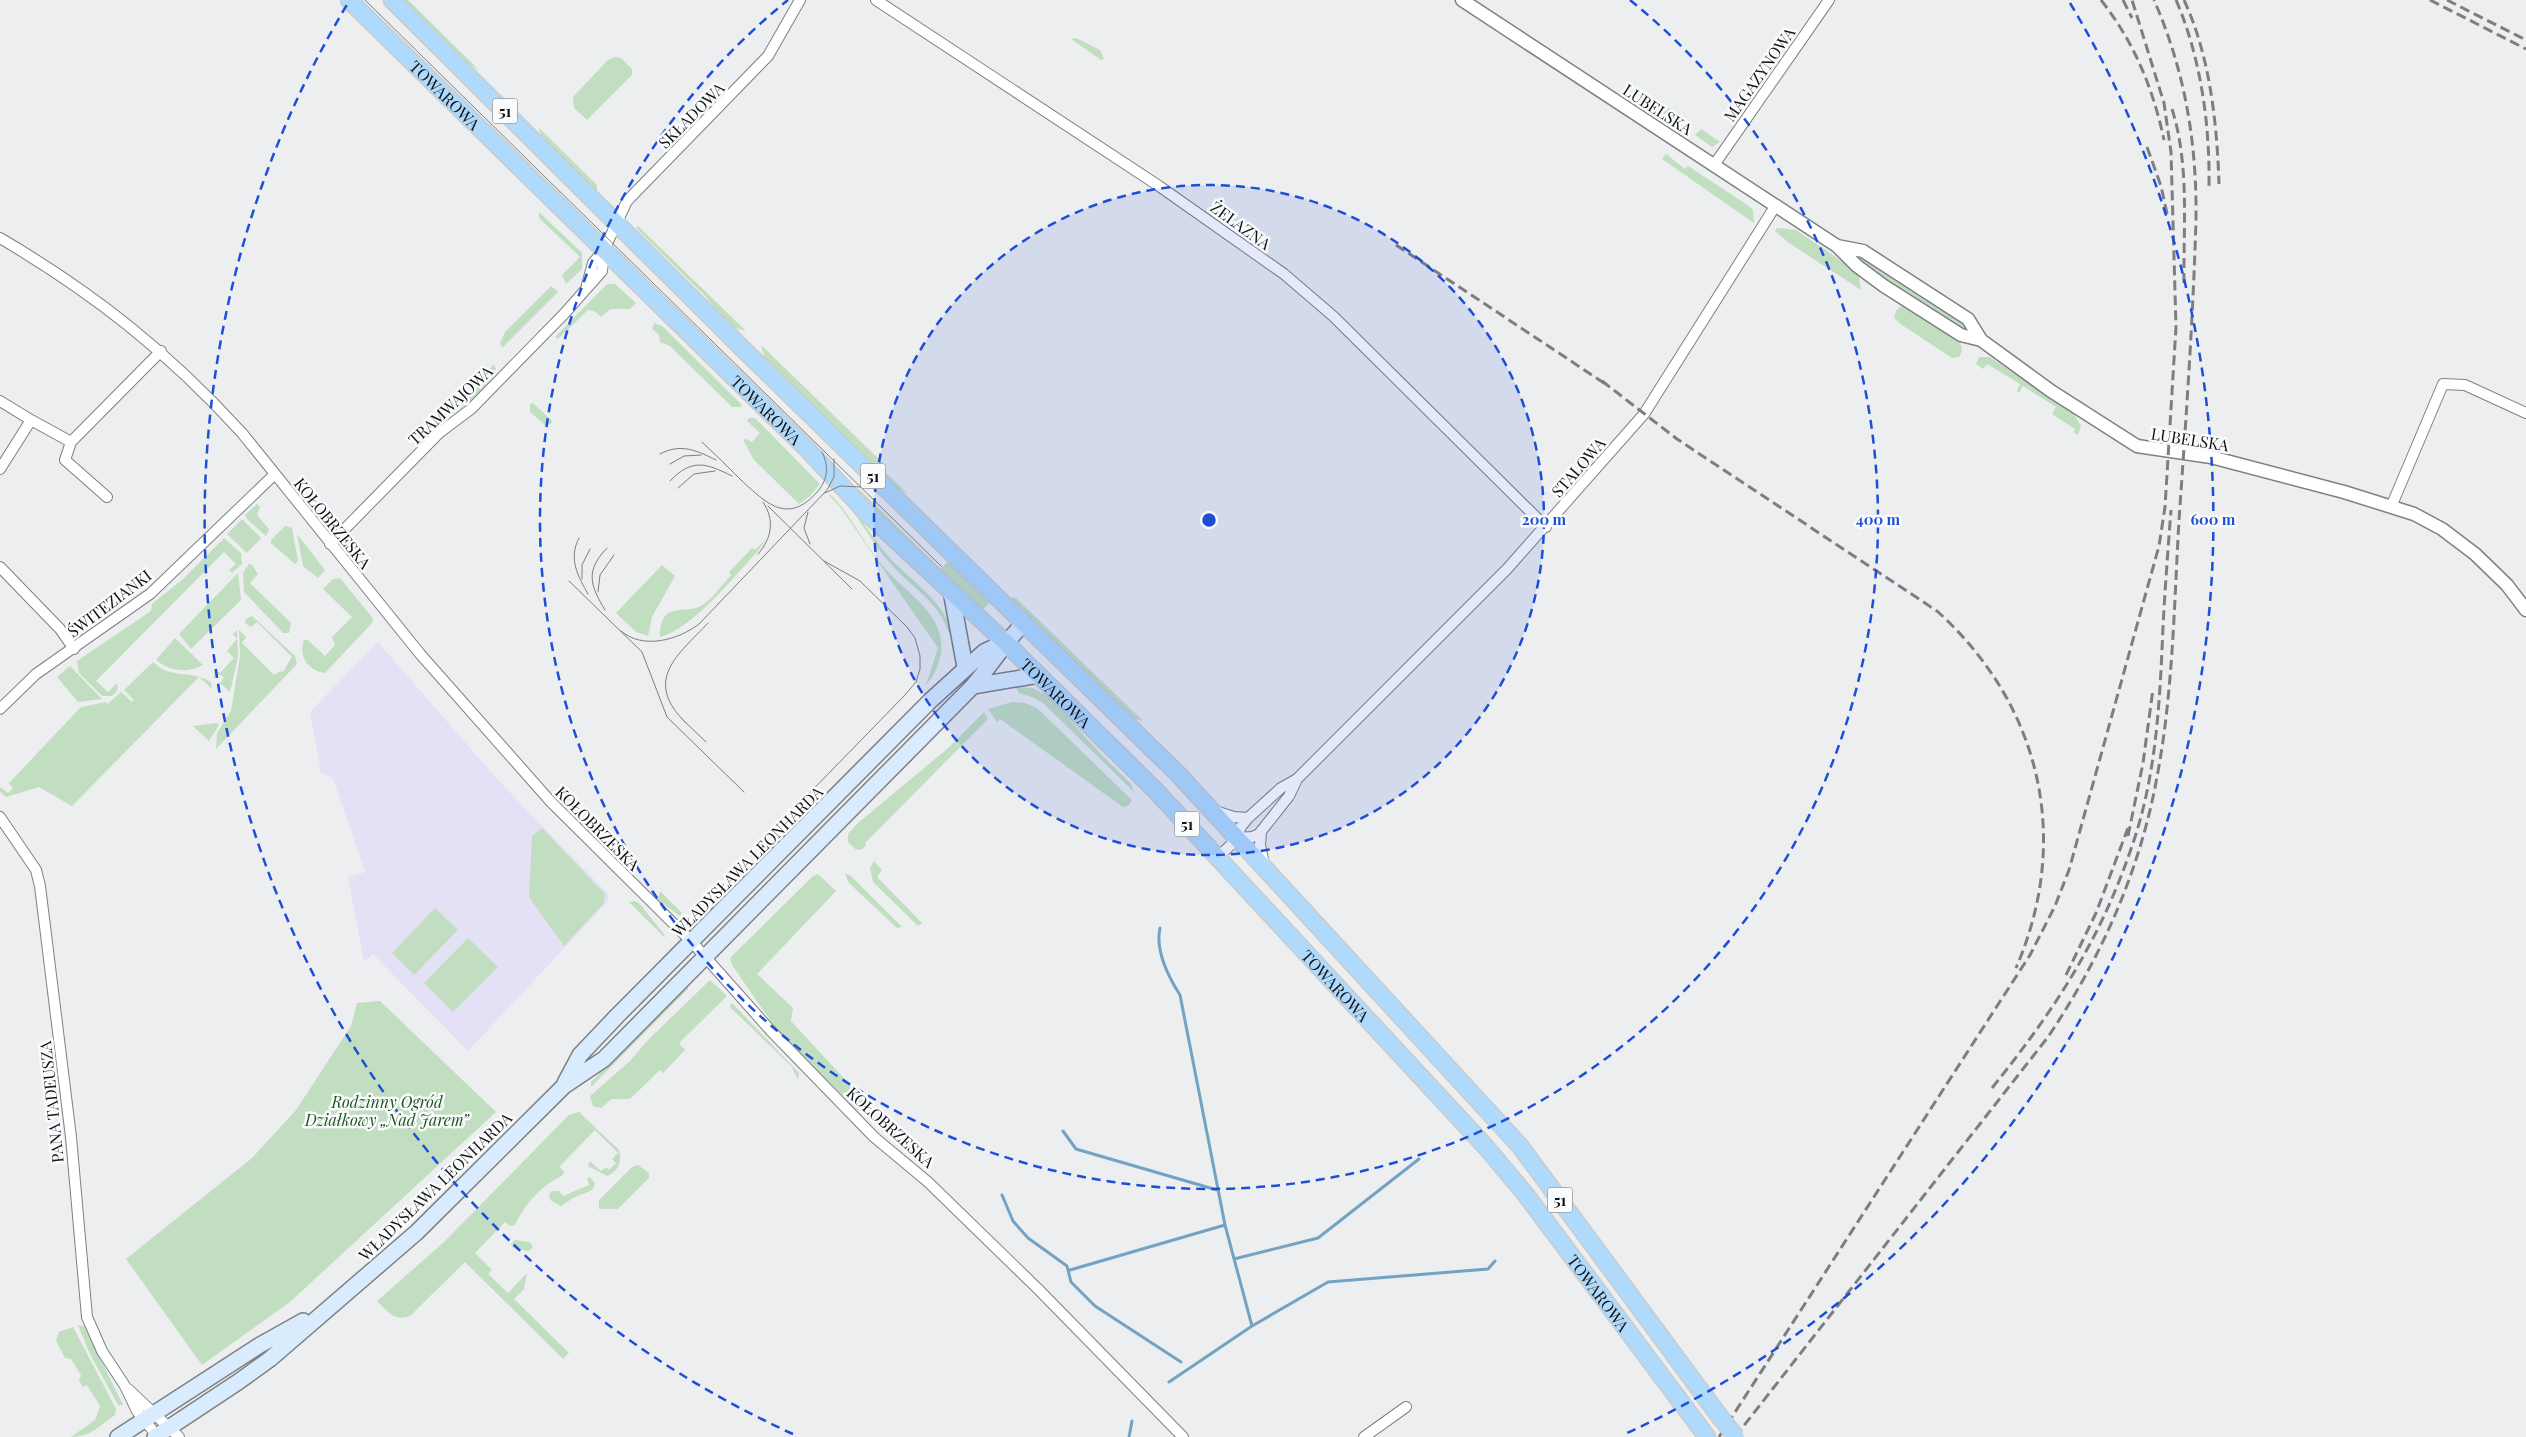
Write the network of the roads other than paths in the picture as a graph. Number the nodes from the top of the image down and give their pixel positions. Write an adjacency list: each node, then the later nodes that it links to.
1 (349, 0): 12 (main road, TOWAROWA / 51)
2 (392, 0): 9 (main road, TOWAROWA / 51)
3 (800, 0): 9 (street, SKŁADOWA)
4 (876, 0): 23 (street, ŻELAZNA)
5 (1462, 0): 7 (street, LUBELSKA)
6 (1829, 0): 7 (street, MAGAZYNOWA)
7 (1714, 165): 8 (street, LUBELSKA)
8 (1776, 206): 11 (street, LUBELSKA); 23 (street, STALOWA)
9 (617, 222): 12 (street, SKŁADOWA); 28 (main road, TOWAROWA / 51)
10 (0, 238): 14 (street, KOŁOBRZESKA)
11 (1837, 246): 13 (street, LUBELSKA); 13 (street, LUBELSKA)
12 (604, 250): 24 (street, TRAMWAJOWA); 26 (main road, TOWAROWA / 51)
13 (1981, 340): 22 (street, LUBELSKA)
14 (160, 351): 18 (street); 20 (street, KOŁOBRZESKA)
15 (0, 401): 17 (street)
16 (2526, 413): 22 (street)
17 (31, 420): 18 (street); 19 (street)
18 (71, 442): 21 (street)
19 (0, 469)
20 (275, 474): 24 (street, KOŁOBRZESKA); 30 (street, ŚWITEZIANKI)
21 (106, 497)
22 (2391, 507): 27 (street, LUBELSKA)
23 (1546, 527): 35 (street, STALOWA)
24 (330, 544): 43 (street, KOŁOBRZESKA)
25 (0, 567): 30 (street)
26 (951, 591): 29 (main road, TOWAROWA / 51); 31 (main road)
27 (2526, 610)
28 (1024, 622): 29 (main road, WŁADYSŁAWA LEONHARDA); 36 (main road, TOWAROWA / 51)
29 (1005, 642): 31 (main road, WŁADYSŁAWA LEONHARDA); 32 (main road, TOWAROWA / 51); 33 (main road, WŁADYSŁAWA LEONHARDA)
30 (74, 649): 34 (street, ŚWITEZIANKI)
31 (965, 667): 43 (main road, WŁADYSŁAWA LEONHARDA)
32 (1039, 675): 33 (main road); 41 (main road, TOWAROWA / 51)
33 (973, 686): 44 (main road, WŁADYSŁAWA LEONHARDA)
34 (0, 709)
35 (1297, 780): 38 (street, STALOWA); 39 (street, STALOWA)
36 (1211, 809): 38 (street); 40 (main road, TOWAROWA / 51)
37 (0, 817): 50 (street, PANA TADEUSZA)
38 (1248, 818): 40 (street, STALOWA)
39 (1261, 831): 40 (street, STALOWA); 42 (street)
40 (1238, 838): 41 (street, STALOWA); 42 (main road, TOWAROWA / 51)
41 (1218, 857): 47 (main road, TOWAROWA / 51)
42 (1267, 870): 46 (main road, TOWAROWA / 51)
43 (692, 942): 44 (street, KOŁOBRZESKA); 45 (main road, WŁADYSŁAWA LEONHARDA)
44 (705, 957): 45 (main road, WŁADYSŁAWA LEONHARDA); 54 (street, KOŁOBRZESKA)
45 (564, 1086): 48 (main road, WŁADYSŁAWA LEONHARDA)
46 (1612, 1271): 47 (main road); 56 (main road, TOWAROWA / 51, bridge)
47 (1589, 1278): 52 (main road, TOWAROWA / 51)
48 (327, 1308): 50 (main road, WŁADYSŁAWA LEONHARDA); 51 (main road, WŁADYSŁAWA LEONHARDA)
49 (1406, 1407): 55 (street)
50 (150, 1417): 51 (street); 51 (street, PANA TADEUSZA); 53 (main road, WŁADYSŁAWA LEONHARDA)
51 (164, 1435)
52 (1707, 1436)
53 (118, 1437)
54 (1182, 1437)
55 (1364, 1437)
56 (1736, 1437)

